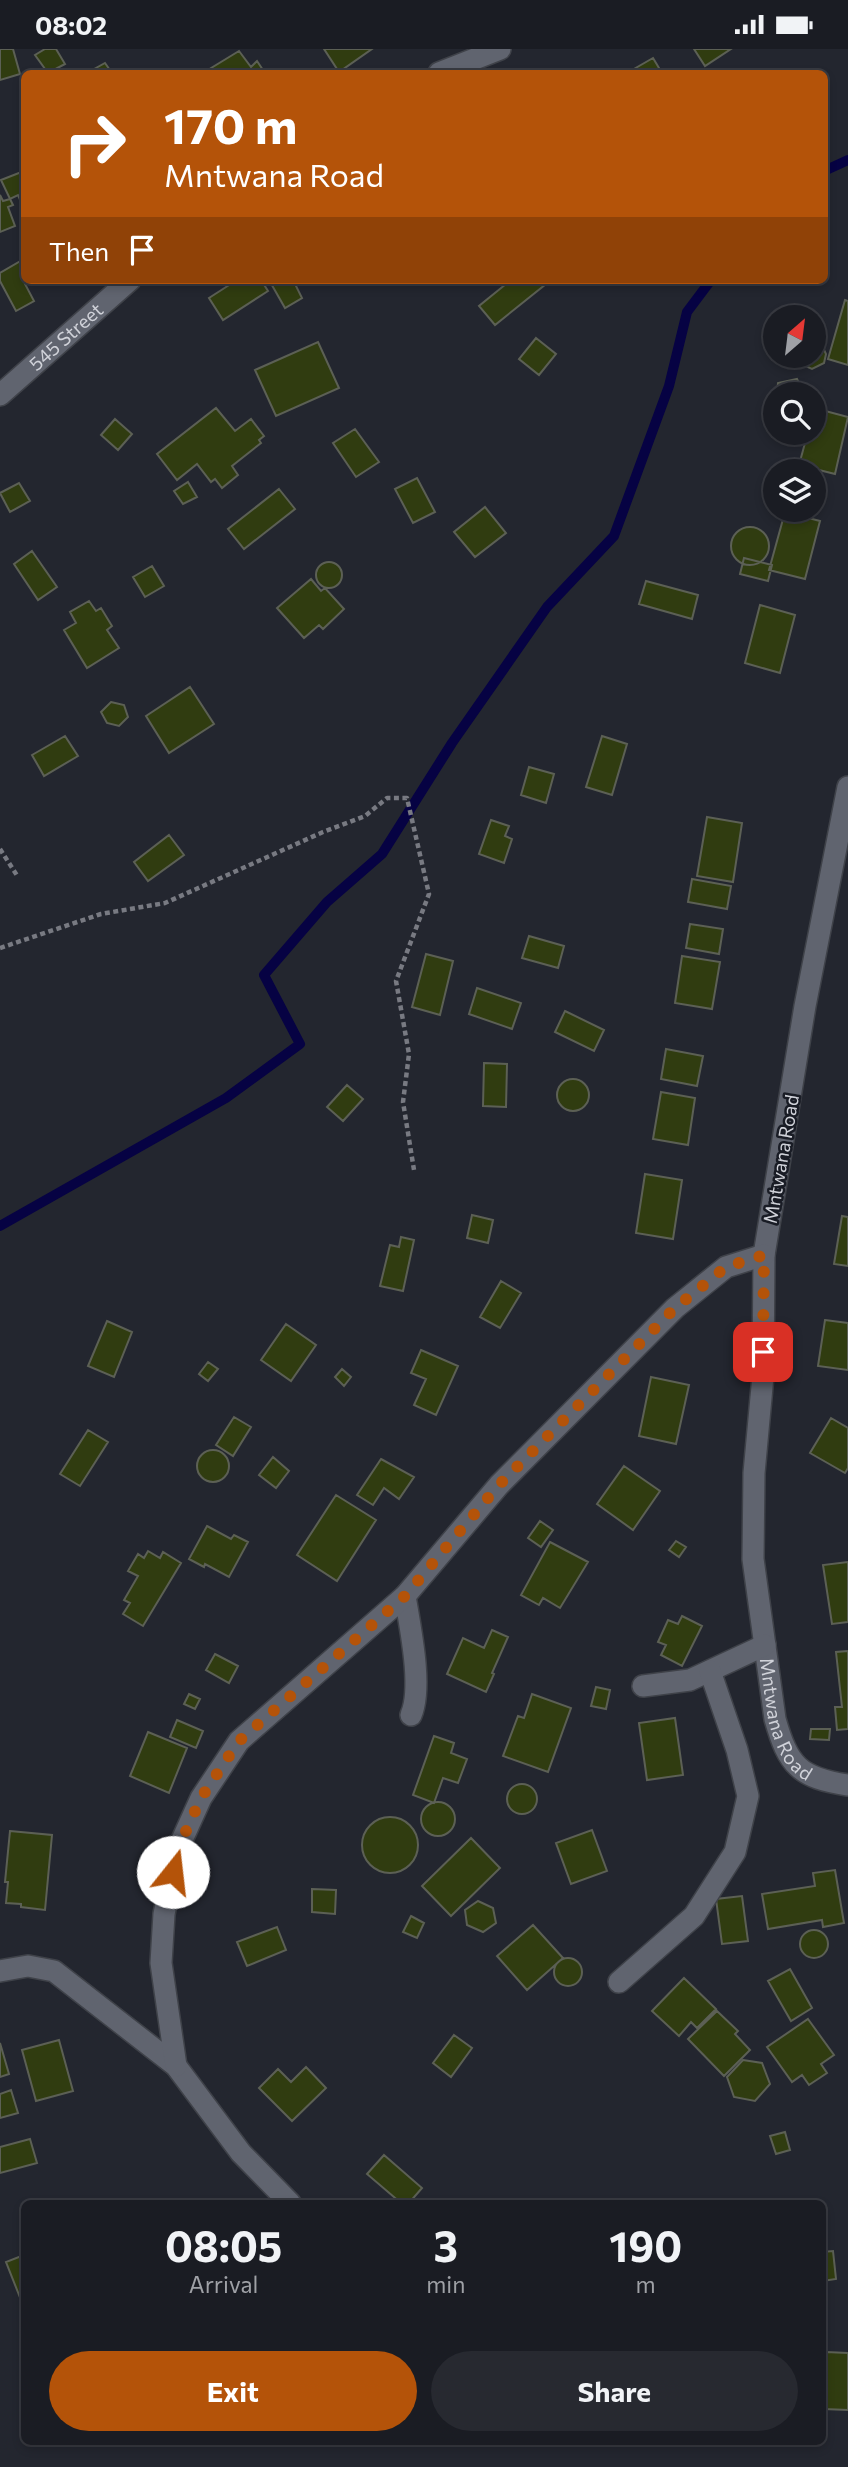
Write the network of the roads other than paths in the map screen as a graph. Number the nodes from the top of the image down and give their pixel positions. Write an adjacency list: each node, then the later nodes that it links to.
1 (500, 49): 2 (street)
2 (447, 70)
3 (125, 284): 4 (street, 545 Street)
4 (0, 395)
5 (848, 787): 6 (street, Mntwana Road)
6 (764, 1255): 7 (street); 8 (street, Mntwana Road)
7 (405, 1596): 11 (street); 15 (street)
8 (765, 1645): 9 (street); 12 (street, Mntwana Road)
9 (710, 1671): 10 (street); 14 (street)
10 (643, 1686)
11 (411, 1716)
12 (848, 1785)
13 (0, 1971): 15 (street)
14 (619, 1982)
15 (176, 2066): 16 (street)
16 (287, 2200)

